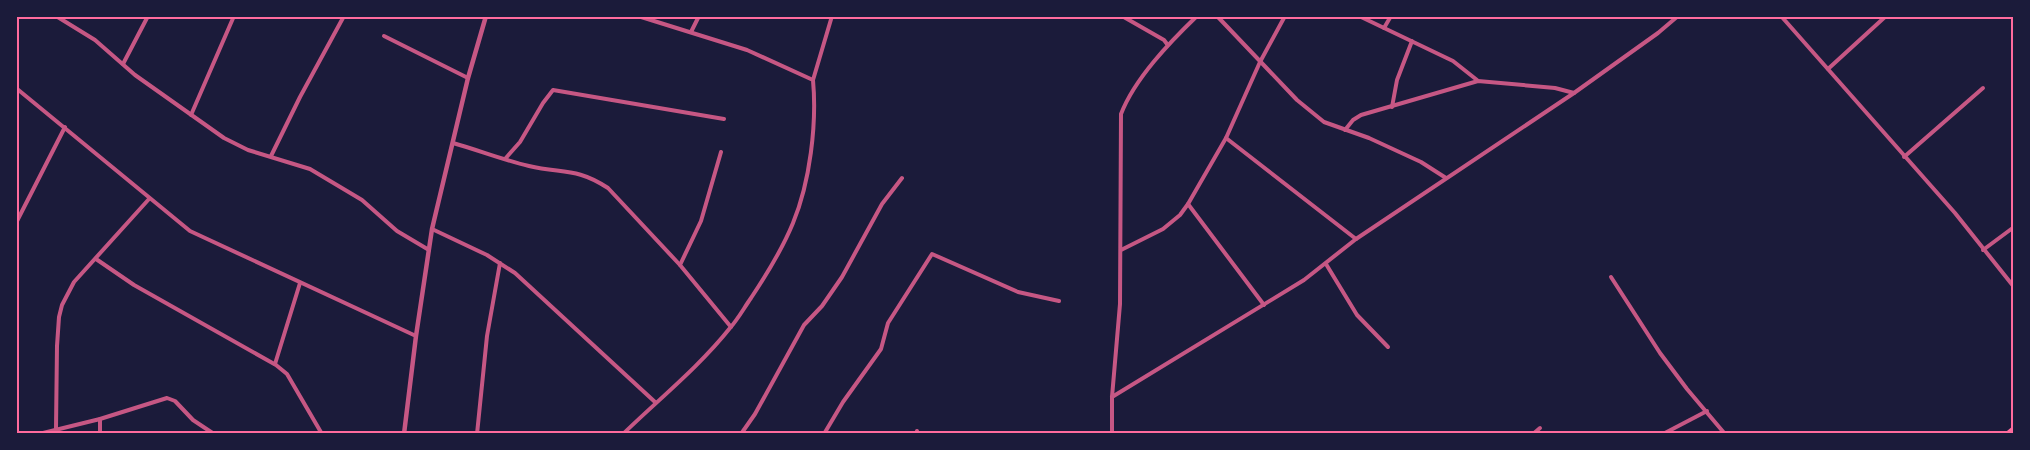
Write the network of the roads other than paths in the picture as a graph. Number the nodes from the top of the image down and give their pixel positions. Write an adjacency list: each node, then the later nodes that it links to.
1 (56, 16): 24 (street)
2 (148, 16): 24 (street)
3 (234, 16): 33 (street)
4 (344, 16): 40 (street)
5 (486, 16): 26 (street)
6 (638, 16): 19 (street)
7 (699, 16): 19 (street)
8 (832, 16): 27 (street)
9 (1122, 16): 22 (street)
10 (1197, 16): 22 (street)
11 (1217, 16): 23 (street)
12 (1286, 16): 23 (street)
13 (1359, 16): 18 (street)
14 (1391, 16): 18 (street)
15 (1678, 16): 31 (street)
16 (1781, 16): 25 (street)
17 (1886, 16): 25 (street)
18 (1384, 28): 21 (street)
19 (691, 32): 27 (street)
20 (384, 36): 26 (street)
21 (1412, 41): 28 (street); 32 (street)
22 (1167, 44): 52 (street)
23 (1260, 62): 36 (street); 37 (street)
24 (123, 64): 33 (street)
25 (1828, 69): 41 (street)
26 (468, 78): 38 (street)
27 (813, 80): 63 (street)
28 (1478, 81): 31 (street); 32 (street)
29 (16, 88): 35 (street)
30 (1983, 88): 41 (street)
31 (1574, 93): 44 (street)
32 (1392, 106): 36 (street)
33 (191, 115): 40 (street)
34 (724, 119): 42 (street)
35 (65, 127): 45 (street); 47 (street)
36 (1345, 130): 44 (street)
37 (1226, 138): 46 (street); 50 (street)
38 (453, 143): 42 (street); 49 (street)
39 (721, 152): 57 (street)
40 (271, 156): 51 (street)
41 (1904, 157): 53 (street)
42 (505, 159): 57 (street)
43 (902, 178): 81 (street)
44 (1446, 178): 50 (street)
45 (149, 199): 54 (street); 59 (street)
46 (1188, 204): 52 (street); 62 (street)
47 (16, 223)
48 (2013, 227): 53 (street)
49 (432, 230): 51 (street); 55 (street)
50 (1356, 239): 56 (street)
51 (430, 250): 64 (street)
52 (1121, 250): 67 (street)
53 (1983, 250): 60 (street)
54 (96, 259): 66 (street); 71 (street)
55 (500, 263): 68 (street); 79 (street)
56 (1326, 264): 62 (street); 65 (street)
57 (680, 265): 63 (street)
58 (1611, 277): 69 (street)
59 (300, 283): 64 (street); 66 (street)
60 (2013, 288)
61 (1059, 301): 82 (street)
62 (1264, 305): 67 (street)
63 (731, 327): 68 (street)
64 (416, 336): 78 (street)
65 (1388, 347)
66 (275, 364): 77 (street)
67 (1112, 397): 83 (street)
68 (655, 402): 80 (street)
69 (1707, 411): 85 (street); 86 (street)
70 (100, 419): 71 (street); 75 (street); 76 (street)
71 (56, 428): 74 (street)
72 (1540, 428): 84 (street)
73 (2013, 429): 87 (highway)
74 (39, 434)
75 (100, 434)
76 (214, 434)
77 (322, 434)
78 (404, 434)
79 (477, 434)
80 (623, 434)
81 (741, 434)
82 (824, 434)
83 (1112, 434)
84 (1533, 434)
85 (1663, 434)
86 (1725, 434)
87 (2008, 434)

